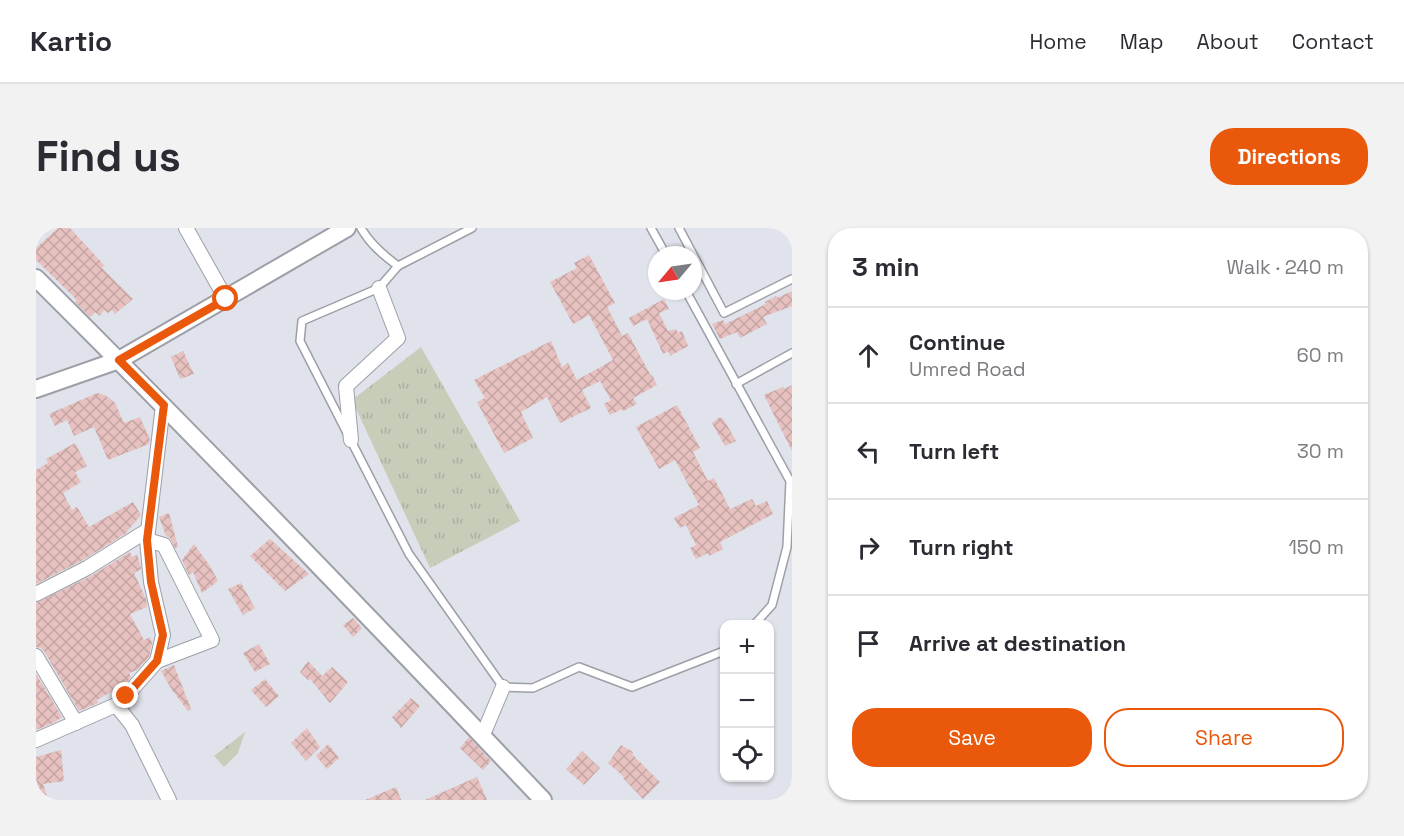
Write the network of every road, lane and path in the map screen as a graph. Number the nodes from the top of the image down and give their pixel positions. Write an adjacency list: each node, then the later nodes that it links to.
1 (186, 228): 12 (street)
2 (347, 228): 12 (street)
3 (360, 228): 8 (lane)
4 (472, 228): 8 (lane)
5 (651, 228): 7 (lane)
6 (679, 228): 10 (lane)
7 (661, 246)
8 (398, 266): 11 (lane)
9 (36, 278): 15 (street)
10 (792, 279)
11 (379, 288): 19 (street); 19 (lane)
12 (226, 299): 15 (street)
13 (691, 300): 16 (lane)
14 (792, 353): 16 (lane)
15 (119, 360): 17 (street); 18 (street)
16 (736, 384): 20 (lane)
17 (36, 389)
18 (164, 405): 21 (street); 33 (street)
19 (351, 440): 27 (lane)
20 (791, 481): 23 (lane)
21 (148, 535): 22 (street); 26 (street); 26 (street)
22 (36, 594)
23 (758, 620)
24 (720, 653): 27 (lane)
25 (36, 656): 29 (street)
26 (157, 661): 28 (street)
27 (503, 687): 30 (street)
28 (116, 705): 29 (street); 32 (street)
29 (76, 723): 31 (street)
30 (485, 730)
31 (36, 740)
32 (169, 800)
33 (543, 800)

